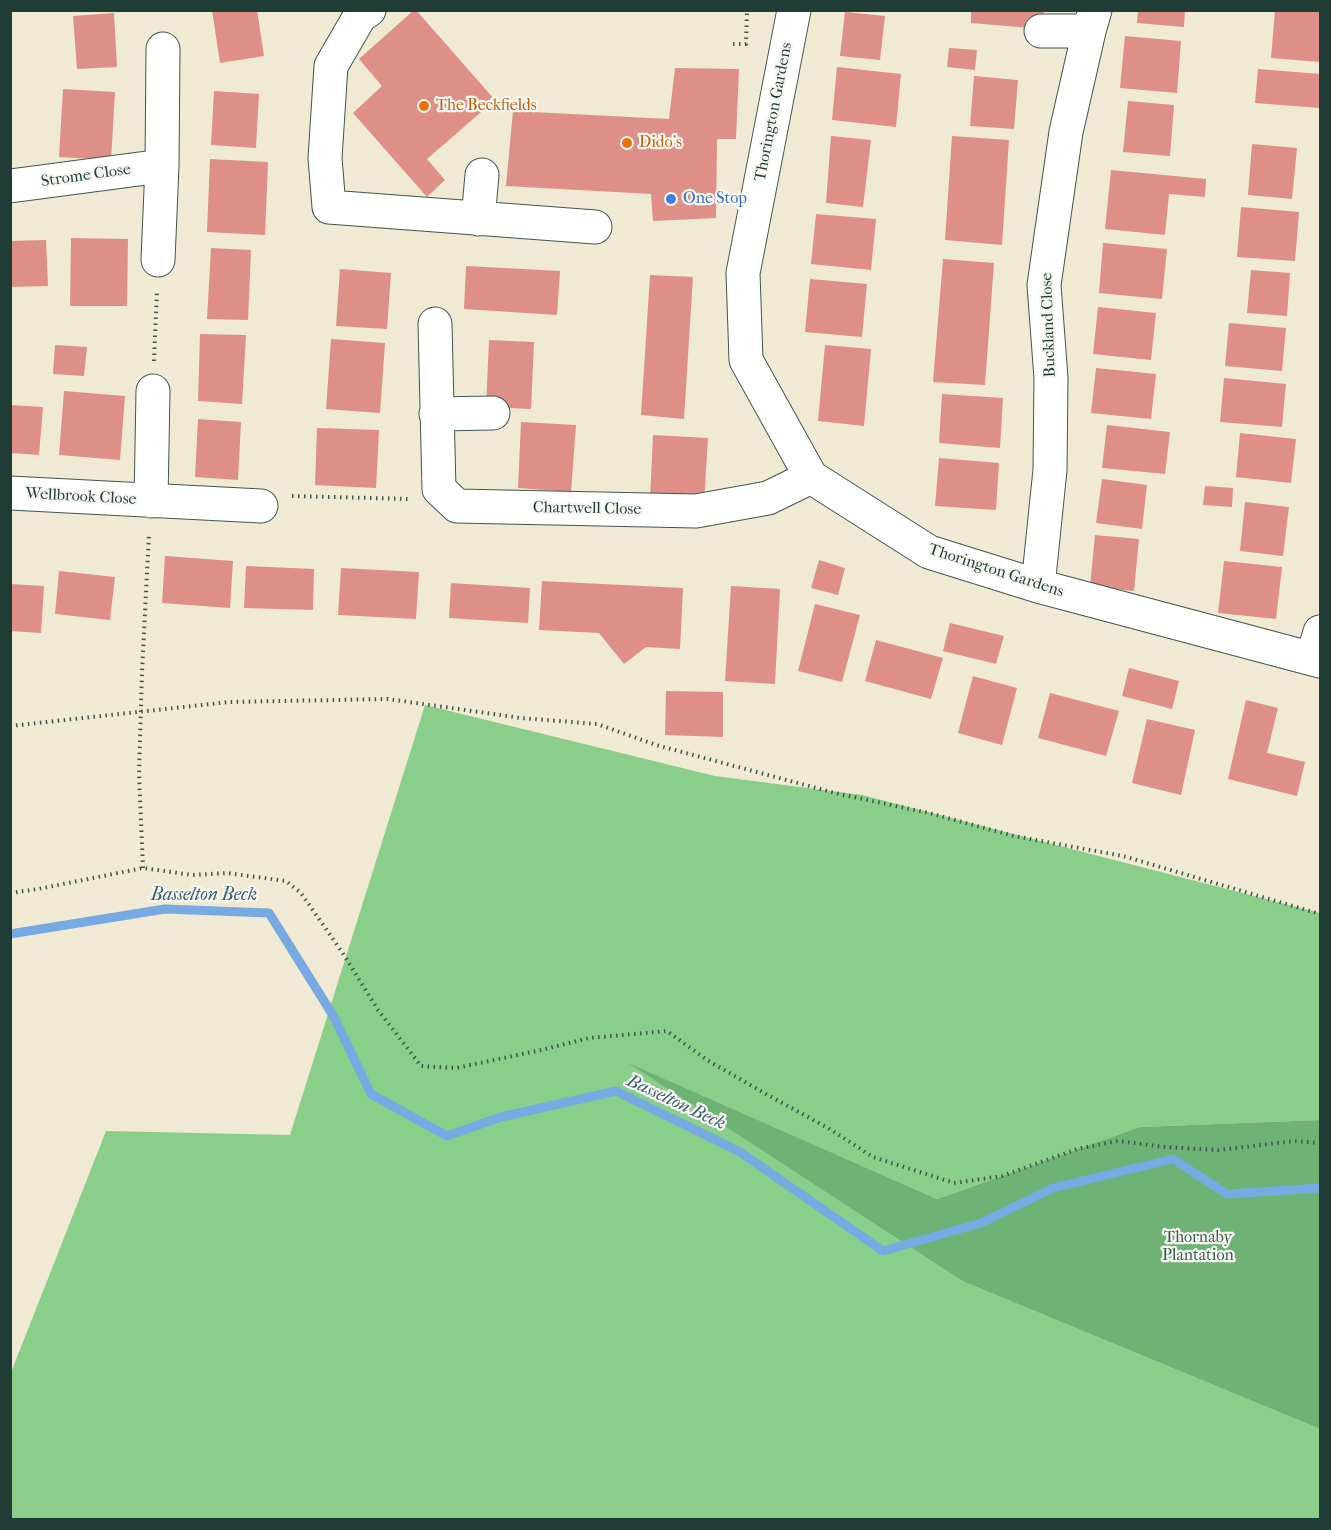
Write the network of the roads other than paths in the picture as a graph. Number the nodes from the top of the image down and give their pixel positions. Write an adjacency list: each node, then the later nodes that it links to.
1 (369, 10): 9 (street)
2 (794, 10): 16 (street, Thorington Gardens)
3 (1092, 21): 4 (street, Buckland Close); 20 (street, Buckland Close)
4 (1041, 31)
5 (163, 49): 6 (street)
6 (162, 166): 8 (street, Strome Close); 11 (street)
7 (482, 174): 9 (street)
8 (10, 186)
9 (478, 219): 10 (street)
10 (595, 228)
11 (158, 260)
12 (435, 324): 15 (street)
13 (153, 391): 18 (street, Wellbrook Close)
14 (494, 413): 15 (street)
15 (436, 414): 16 (street, Chartwell Close)
16 (811, 477): 20 (street, Thorington Gardens)
17 (10, 493): 18 (street, Wellbrook Close)
18 (151, 501): 19 (street, Wellbrook Close)
19 (261, 506)
20 (1038, 586): 21 (street, Thorington Gardens)
21 (1318, 651)

